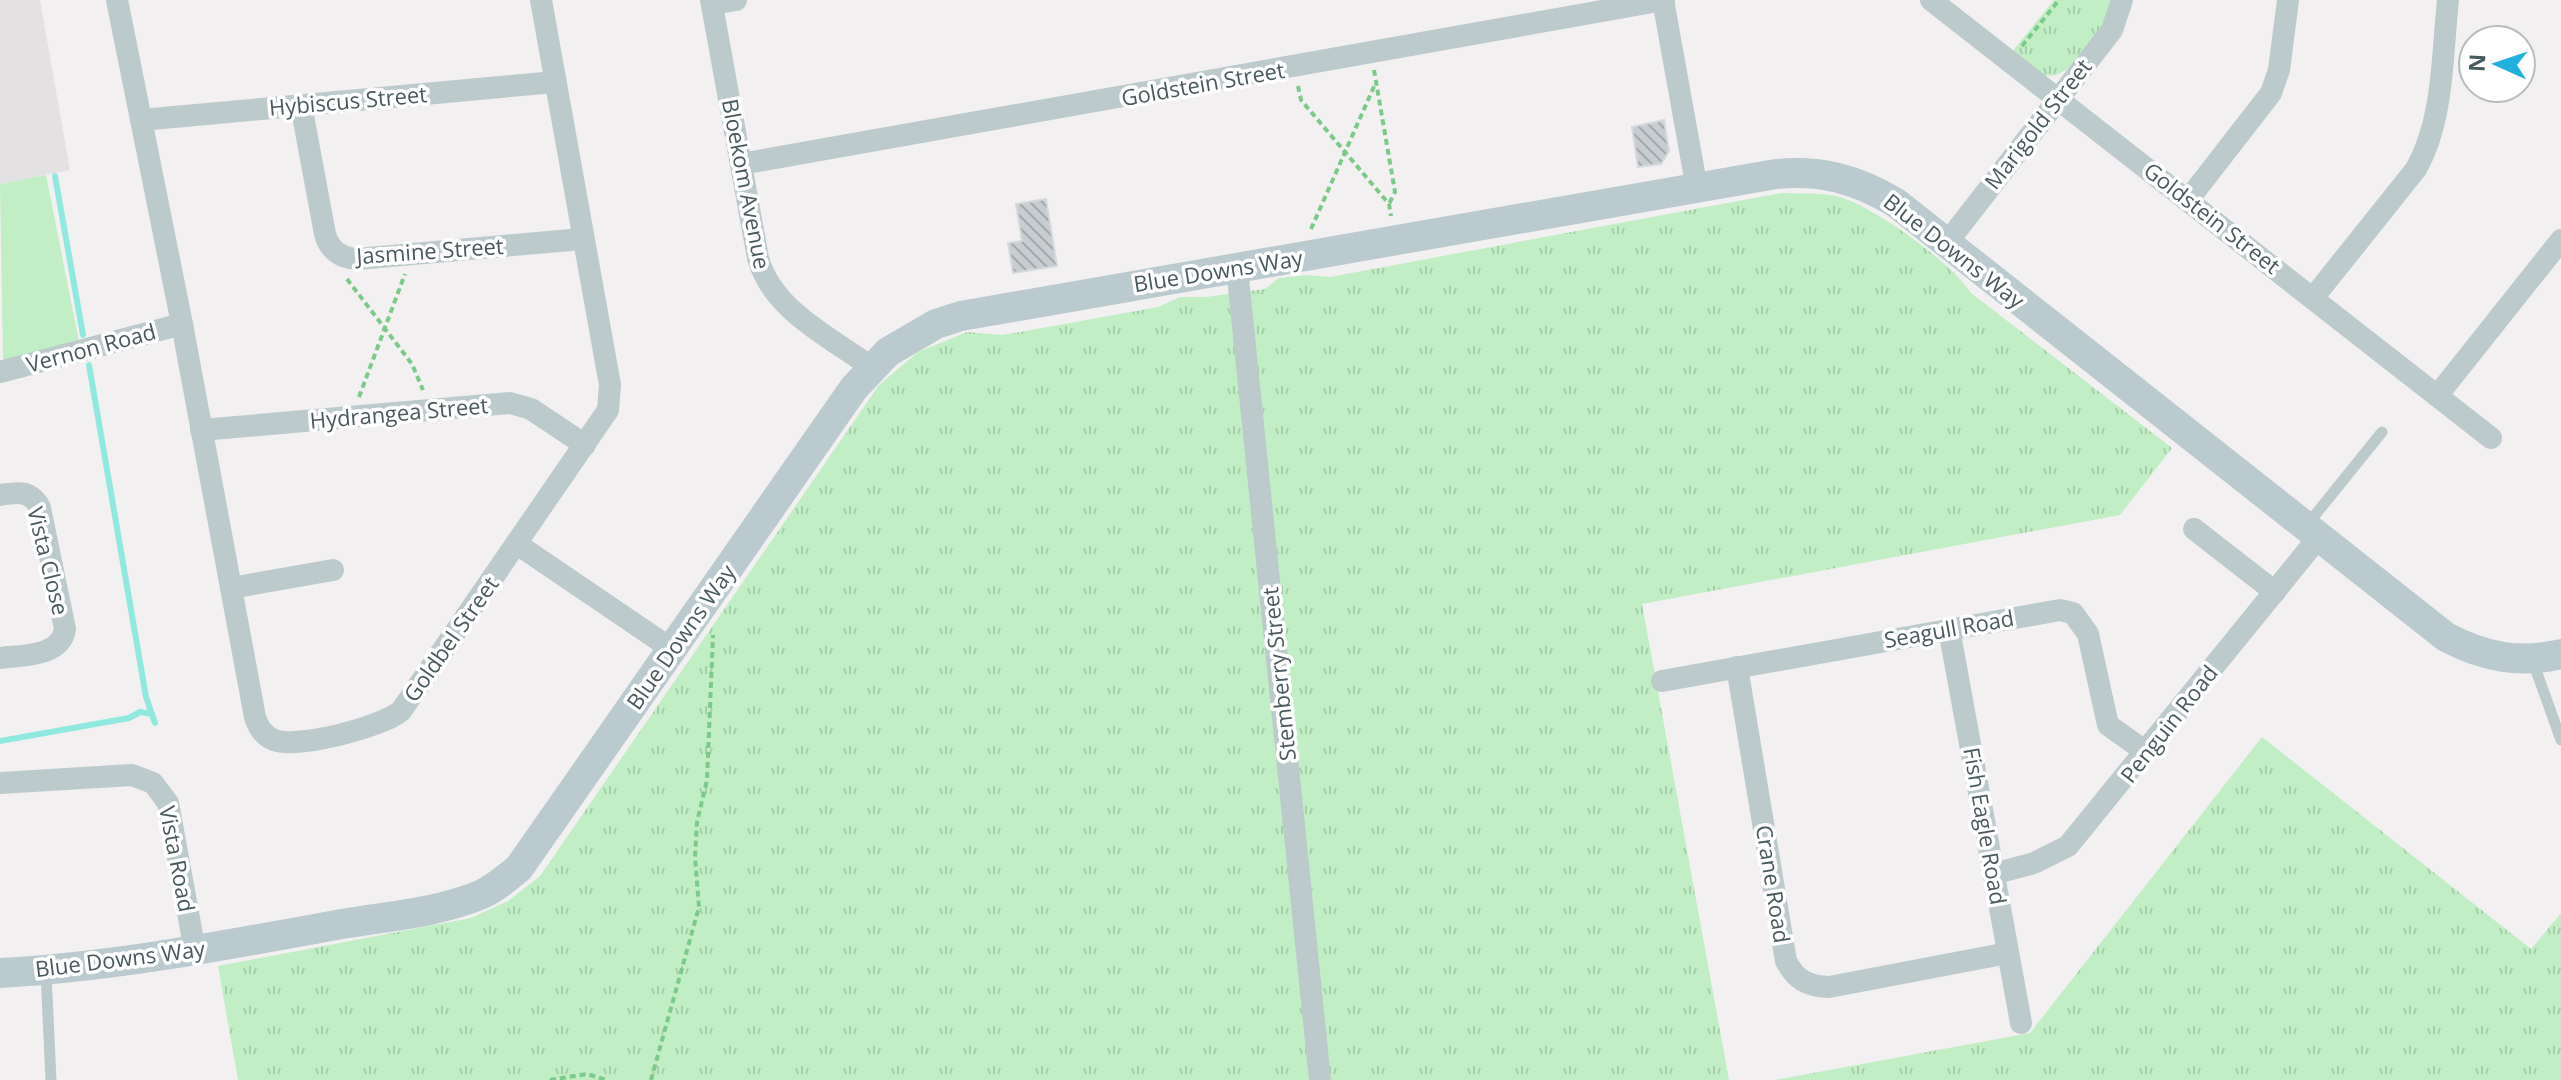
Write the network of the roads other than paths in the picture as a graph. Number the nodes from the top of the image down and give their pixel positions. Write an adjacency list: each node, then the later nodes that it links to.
1 (117, 0): 13 (street, Goldbel Street)
2 (541, 0): 10 (street, Goldbel Street)
3 (736, 0): 9 (street)
4 (1664, 0): 14 (street, Goldstein Street); 15 (street)
5 (1931, 0): 11 (street, Goldstein Street)
6 (2122, 0): 11 (street, Marigold Street)
7 (2288, 0): 16 (street)
8 (2448, 0): 21 (street)
9 (711, 2): 14 (street, Bloekom Avenue)
10 (555, 82): 12 (street, Hybiscus Street); 17 (street, Goldbel Street)
11 (2058, 98): 16 (street, Goldstein Street); 19 (street, Marigold Street)
12 (301, 105): 13 (street, Hybiscus Street); 17 (street, Jasmine Street)
13 (141, 120): 22 (street, Goldbel Street)
14 (741, 164): 23 (street, Bloekom Avenue)
15 (1697, 189): 19 (street, Blue Downs Way); 20 (street, Blue Downs Way)
16 (2188, 200): 21 (street, Goldstein Street)
17 (582, 239): 29 (street, Goldbel Street)
18 (2561, 240): 25 (street)
19 (1946, 244): 32 (street, Blue Downs Way)
20 (1237, 268): 23 (street, Blue Downs Way); 53 (street, Stemberry Street)
21 (2313, 298): 25 (street, Goldstein Street)
22 (182, 324): 24 (street, Vernon Road); 26 (street, Goldbel Street)
23 (871, 367): 38 (street, Blue Downs Way)
24 (0, 372)
25 (2437, 396): 28 (street, Goldstein Street)
26 (201, 430): 29 (street, Hydrangea Street); 35 (street, Goldbel Street)
27 (2382, 432): 32 (lane)
28 (2491, 438)
29 (585, 445): 33 (street, Goldbel Street)
30 (0, 495): 40 (street, Vista Close)
31 (2194, 529): 36 (street)
32 (2312, 532): 36 (street, Penguin Road); 39 (street, Blue Downs Way)
33 (517, 544): 35 (street, Goldbel Street); 38 (street)
34 (333, 570): 35 (street)
35 (231, 588)
36 (2275, 592): 44 (street, Penguin Road)
37 (1949, 629): 41 (street, Seagull Road); 44 (street, Seagull Road); 46 (street, Fish Eagle Road)
38 (673, 650): 47 (street, Blue Downs Way)
39 (2546, 656): 43 (lane)
40 (0, 658)
41 (1737, 667): 42 (street, Seagull Road); 48 (street, Crane Road)
42 (1662, 681)
43 (2561, 740)
44 (2146, 752): 46 (street, Penguin Road)
45 (0, 783): 47 (street, Vista Road)
46 (1993, 874): 48 (street, Fish Eagle Road)
47 (195, 951): 49 (street, Blue Downs Way)
48 (2008, 953): 51 (street, Fish Eagle Road)
49 (45, 970): 50 (street, Blue Downs Way); 52 (lane)
50 (0, 973)
51 (2021, 1023)
52 (51, 1080)
53 (1320, 1080)

